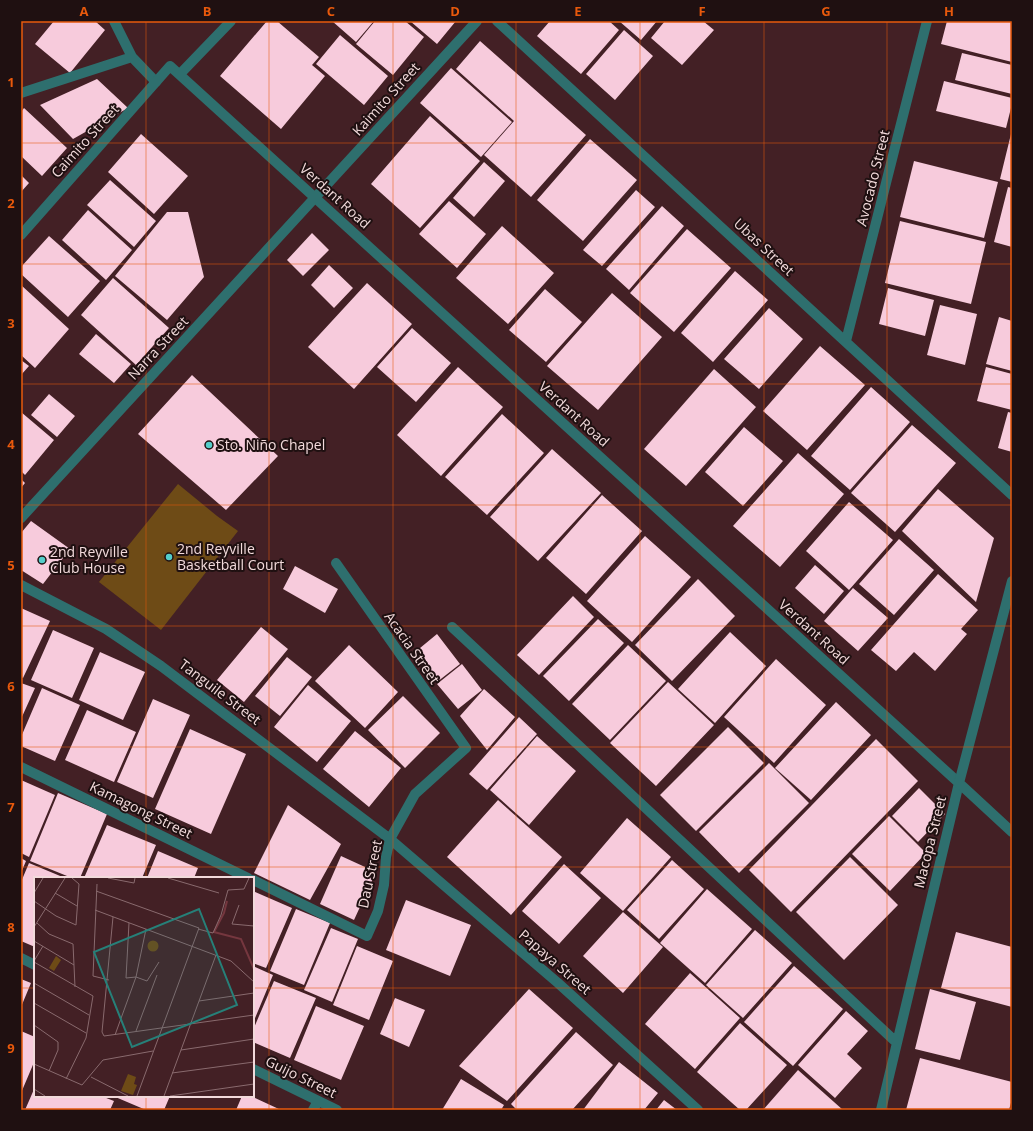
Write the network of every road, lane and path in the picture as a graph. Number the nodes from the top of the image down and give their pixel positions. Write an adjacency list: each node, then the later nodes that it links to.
1 (114, 21): 6 (street)
2 (231, 21): 8 (street)
3 (477, 21): 11 (street, Kaimito Street)
4 (497, 21): 13 (street, Ubas Street)
5 (927, 21): 13 (street, Avocado Street)
6 (132, 57): 9 (street); 10 (street)
7 (170, 66): 8 (street, Verdant Road); 9 (street, Caimito Street)
8 (180, 74): 11 (street, Verdant Road)
9 (156, 82): 12 (street, Caimito Street)
10 (21, 93)
11 (316, 197): 15 (street, Narra Street); 22 (street, Verdant Road)
12 (21, 235)
13 (846, 341): 14 (street, Ubas Street)
14 (1012, 495)
15 (21, 518)
16 (336, 563): 20 (street, Acacia Street)
17 (1012, 581): 22 (street, Macopa Street)
18 (21, 585): 24 (street, Tanguile Street)
19 (452, 627): 29 (street)
20 (466, 748): 24 (street, Dau Street)
21 (21, 767): 25 (street, Kamagong Street)
22 (959, 783): 23 (street, Verdant Road); 29 (street, Macopa Street)
23 (1012, 832)
24 (390, 839): 26 (street, Dau Street); 34 (street, Papaya Street)
25 (246, 877)
26 (254, 880)
27 (21, 958): 28 (street)
28 (34, 964)
29 (896, 1042): 35 (street, Macopa Street)
30 (254, 1069): 31 (street, Guijo Street)
31 (318, 1100): 32 (street); 33 (street, Guijo Street)
32 (313, 1110)
33 (336, 1110)
34 (698, 1110)
35 (881, 1110)

